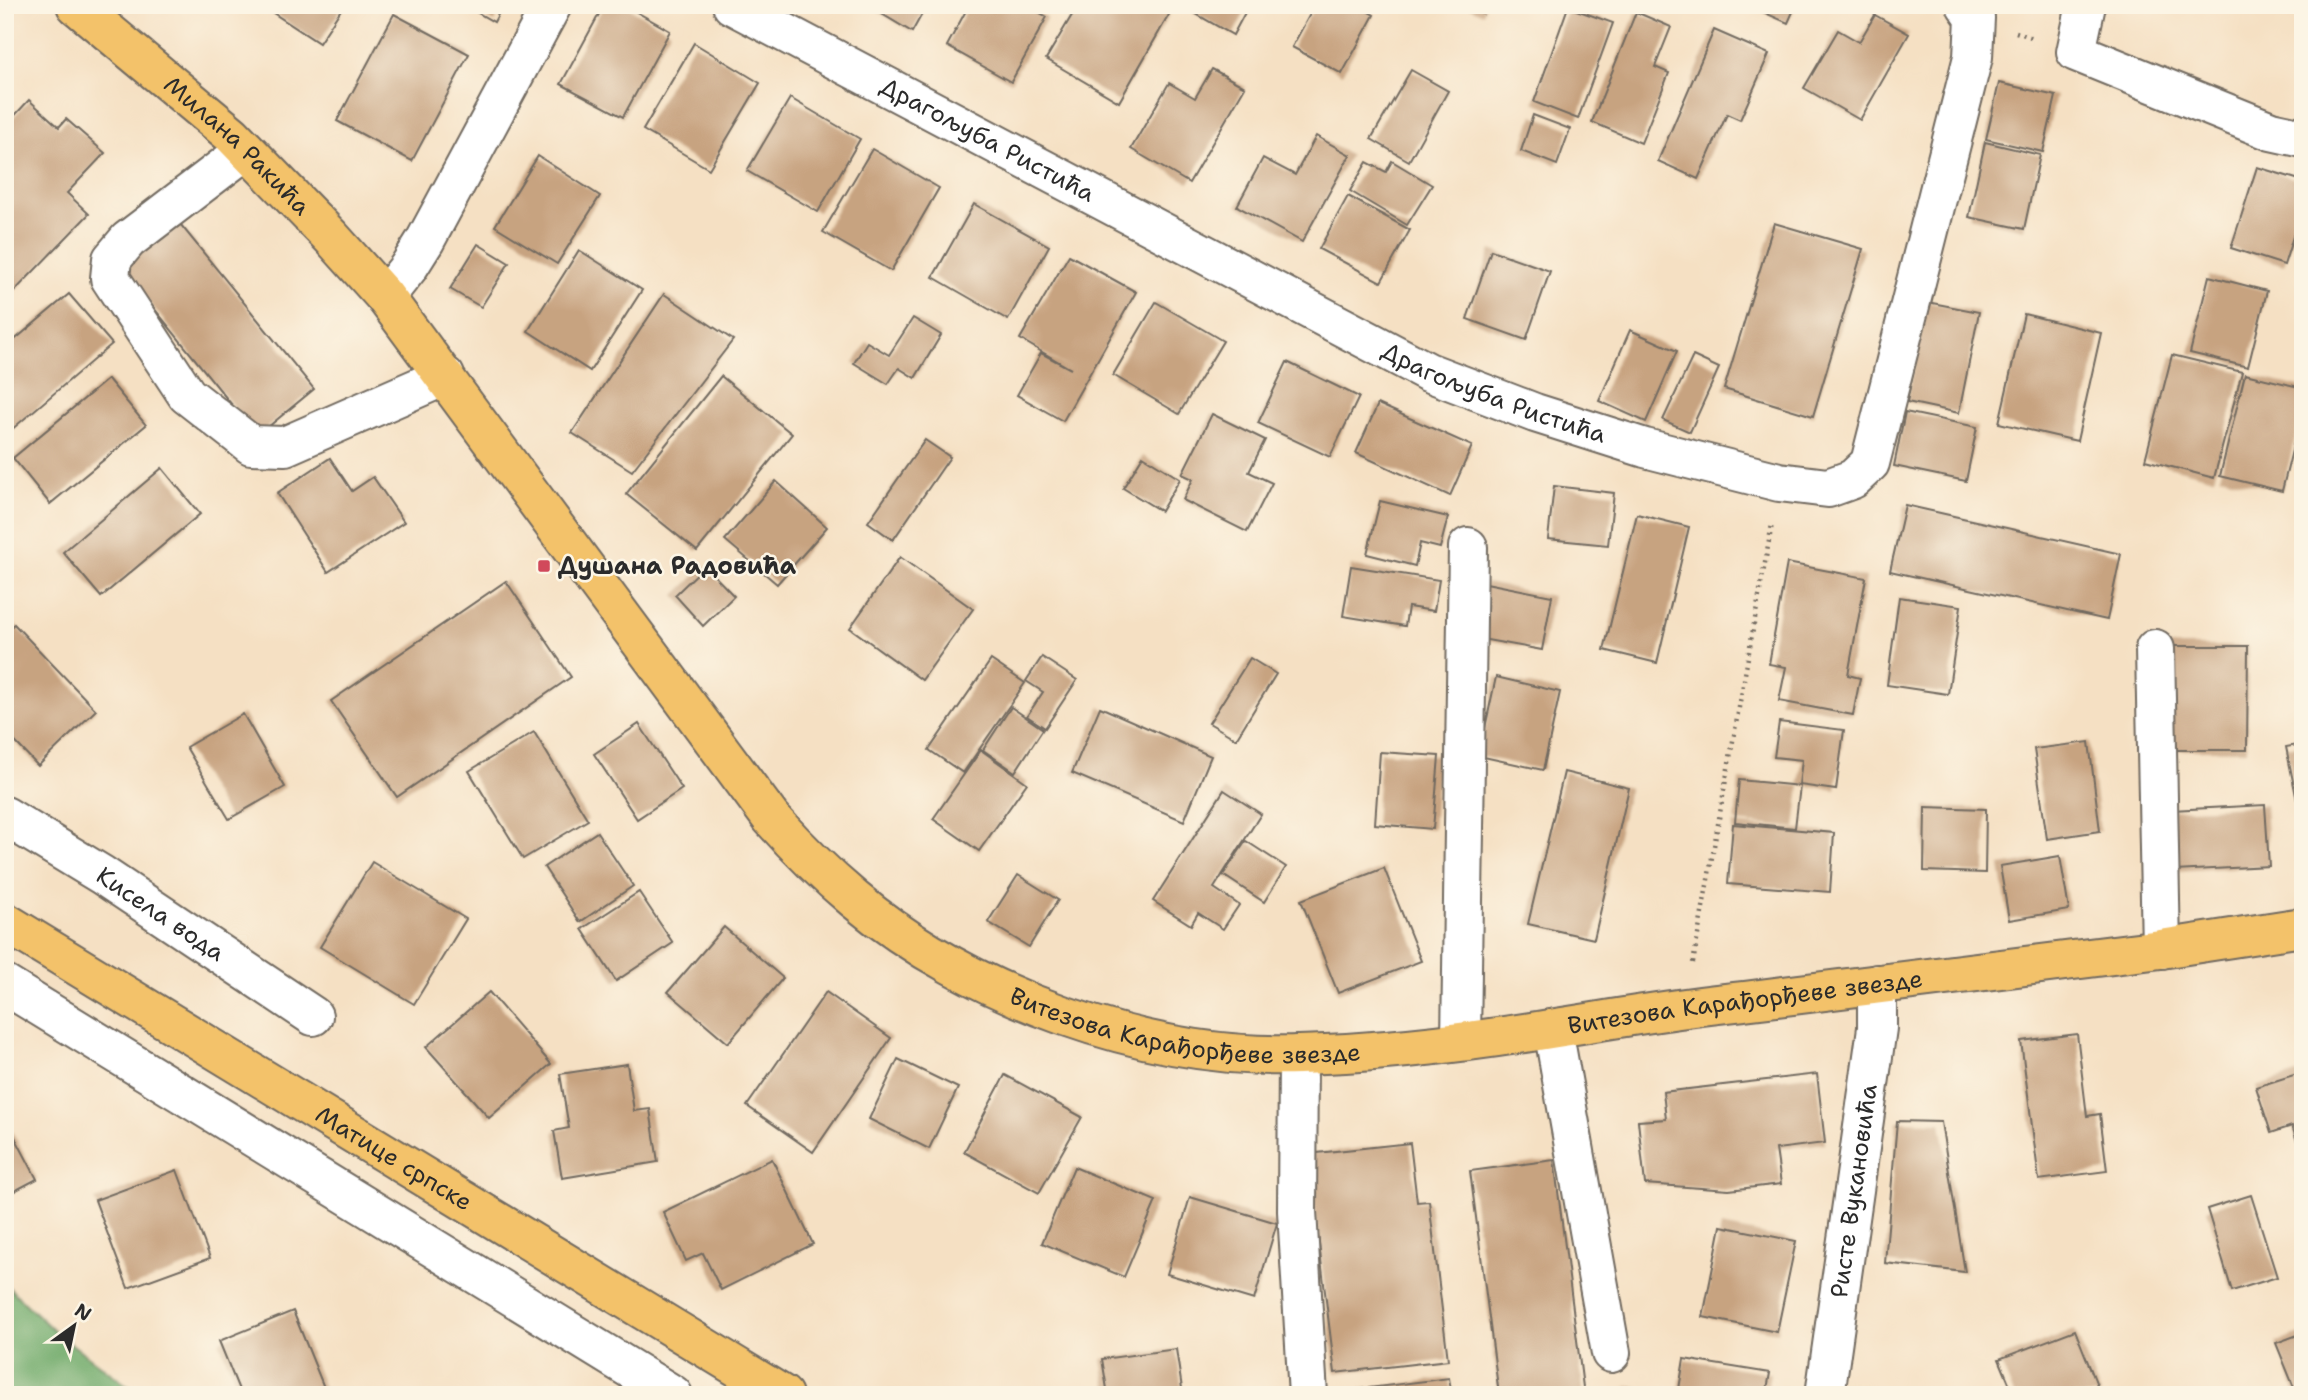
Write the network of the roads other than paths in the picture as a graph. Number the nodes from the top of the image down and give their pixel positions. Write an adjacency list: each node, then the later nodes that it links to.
1 (76, 5): 7 (main road, Милана Ракића)
2 (552, 5): 8 (street)
3 (732, 5): 5 (street, Драгољуба Ристића)
4 (2086, 5): 6 (street)
5 (1971, 12)
6 (2303, 138)
7 (246, 150): 8 (main road, Милана Ракића); 9 (street)
8 (385, 297): 9 (main road, Витезова Карађорђеве звезде)
9 (445, 376): 21 (main road, Витезова Карађорђеве звезде)
10 (1468, 547): 20 (street)
11 (2155, 649): 15 (street)
12 (5, 816): 18 (street, Кисела вода)
13 (5, 922): 24 (main road, Матице српске)
14 (2303, 927): 15 (main road, Витезова Карађорђеве звезде)
15 (2161, 949): 17 (main road, Витезова Карађорђеве звезде)
16 (5, 985): 23 (street)
17 (1877, 985): 19 (main road, Витезова Карађорђеве звезде); 26 (street, Ристе Вукановића)
18 (313, 1016)
19 (1553, 1029): 20 (main road, Витезова Карађорђеве звезде); 22 (street)
20 (1461, 1041): 21 (main road, Витезова Карађорђеве звезде)
21 (1298, 1055): 25 (street)
22 (1611, 1353)
23 (673, 1395)
24 (783, 1395)
25 (1308, 1395)
26 (1825, 1395)

